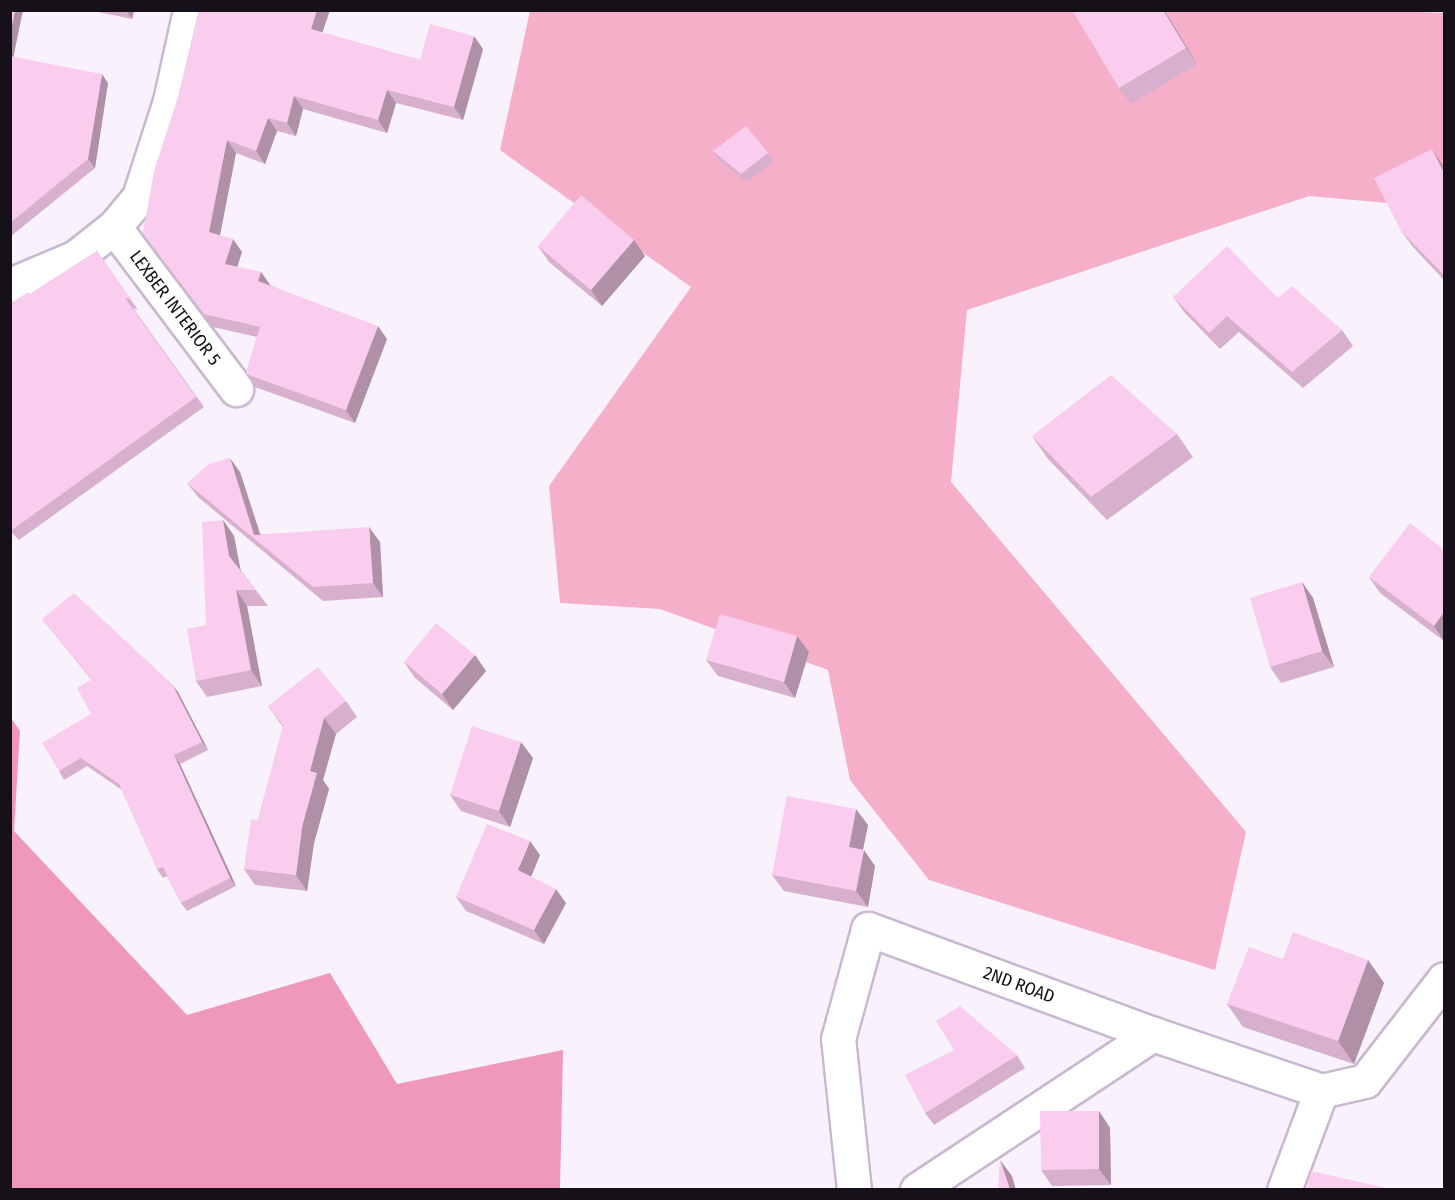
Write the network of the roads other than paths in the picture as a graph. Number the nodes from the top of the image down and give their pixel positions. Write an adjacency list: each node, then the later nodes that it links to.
1 (190, 10): 2 (street)
2 (114, 227): 3 (street); 4 (street, LEXBER INTERIOR 5)
3 (10, 285)
4 (236, 389)
5 (1444, 979): 7 (street)
6 (1153, 1034): 7 (street, 2ND ROAD); 8 (street, 2ND ROAD); 9 (street)
7 (1321, 1091): 10 (street)
8 (854, 1190)
9 (917, 1190)
10 (1284, 1190)

